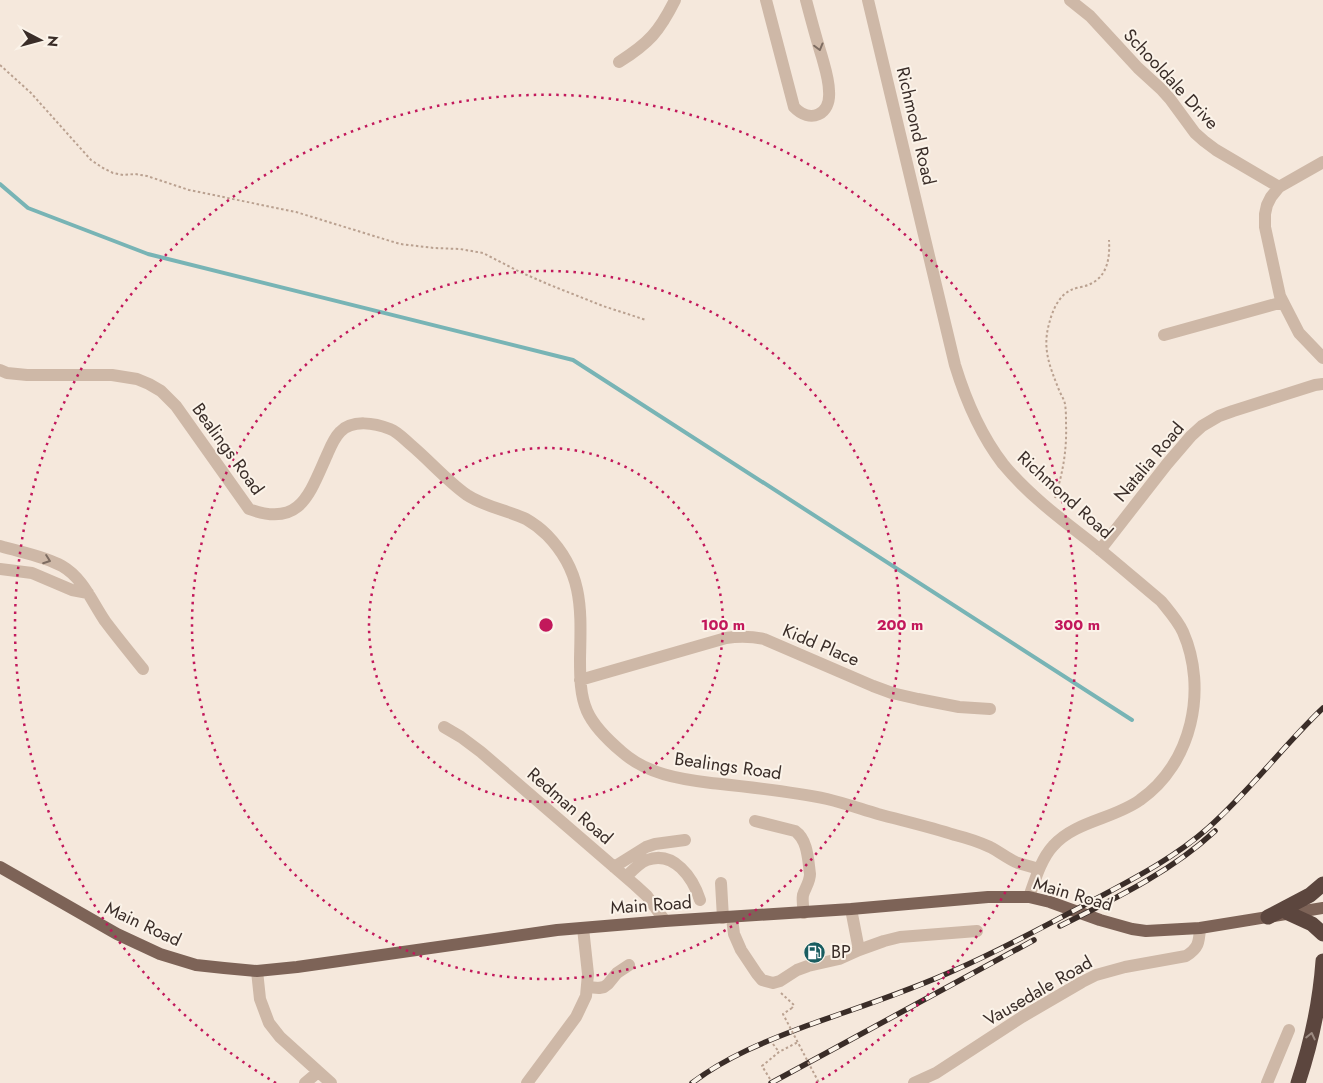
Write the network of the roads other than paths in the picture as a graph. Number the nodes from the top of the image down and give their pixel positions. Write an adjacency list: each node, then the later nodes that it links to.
1 (675, 0): 6 (street)
2 (766, 0): 3 (street, one-way to 2)
3 (806, 0)
4 (868, 0): 15 (street, Richmond Road)
5 (1070, 0): 8 (street, Schooldale Drive)
6 (619, 62)
7 (1323, 162): 8 (street)
8 (1280, 188): 9 (street)
9 (1283, 302): 10 (street); 11 (street)
10 (1164, 335)
11 (1323, 358)
12 (0, 370): 19 (street, Bealings Road)
13 (1323, 384): 15 (street, Natalia Road)
14 (0, 546): 17 (street, one-way to 17)
15 (1100, 550): 26 (street, Richmond Road)
16 (0, 569): 17 (street)
17 (88, 593): 18 (street)
18 (143, 669)
19 (580, 680): 20 (street, Kidd Place); 26 (street, Bealings Road)
20 (990, 709)
21 (444, 728): 25 (street, Redman Road)
22 (756, 821): 34 (street)
23 (685, 840): 25 (street)
24 (1, 866): 46 (main road, Main Road)
25 (614, 867): 27 (street, Redman Road)
26 (1039, 869): 30 (street, Richmond Road)
27 (626, 877): 31 (street); 38 (street, Redman Road)
28 (721, 883): 37 (street)
29 (1323, 884): 36 (highway)
30 (1029, 897): 33 (main road, Main Road); 40 (main road, Main Road)
31 (700, 900)
32 (1323, 908): 35 (main road, Main Road)
33 (851, 909): 34 (main road, Main Road); 43 (street)
34 (804, 913): 37 (main road, Main Road)
35 (1288, 914): 36 (main road, Main Road); 42 (highway)
36 (1268, 917): 40 (main road, Main Road)
37 (728, 918): 38 (main road, Main Road); 43 (street)
38 (665, 921): 39 (main road, Main Road)
39 (583, 928): 46 (main road, Main Road); 47 (street)
40 (1200, 928): 53 (street, Vausedale Road)
41 (976, 931): 43 (street)
42 (1323, 934)
43 (859, 950)
44 (1323, 962): 55 (highway, one-way to 44)
45 (629, 965): 47 (street)
46 (257, 970): 49 (street)
47 (587, 987): 50 (street)
48 (1289, 1030): 54 (street)
49 (318, 1072): 51 (street); 52 (street)
50 (534, 1080)
51 (305, 1083)
52 (331, 1083)
53 (914, 1083)
54 (1267, 1083)
55 (1298, 1083)

